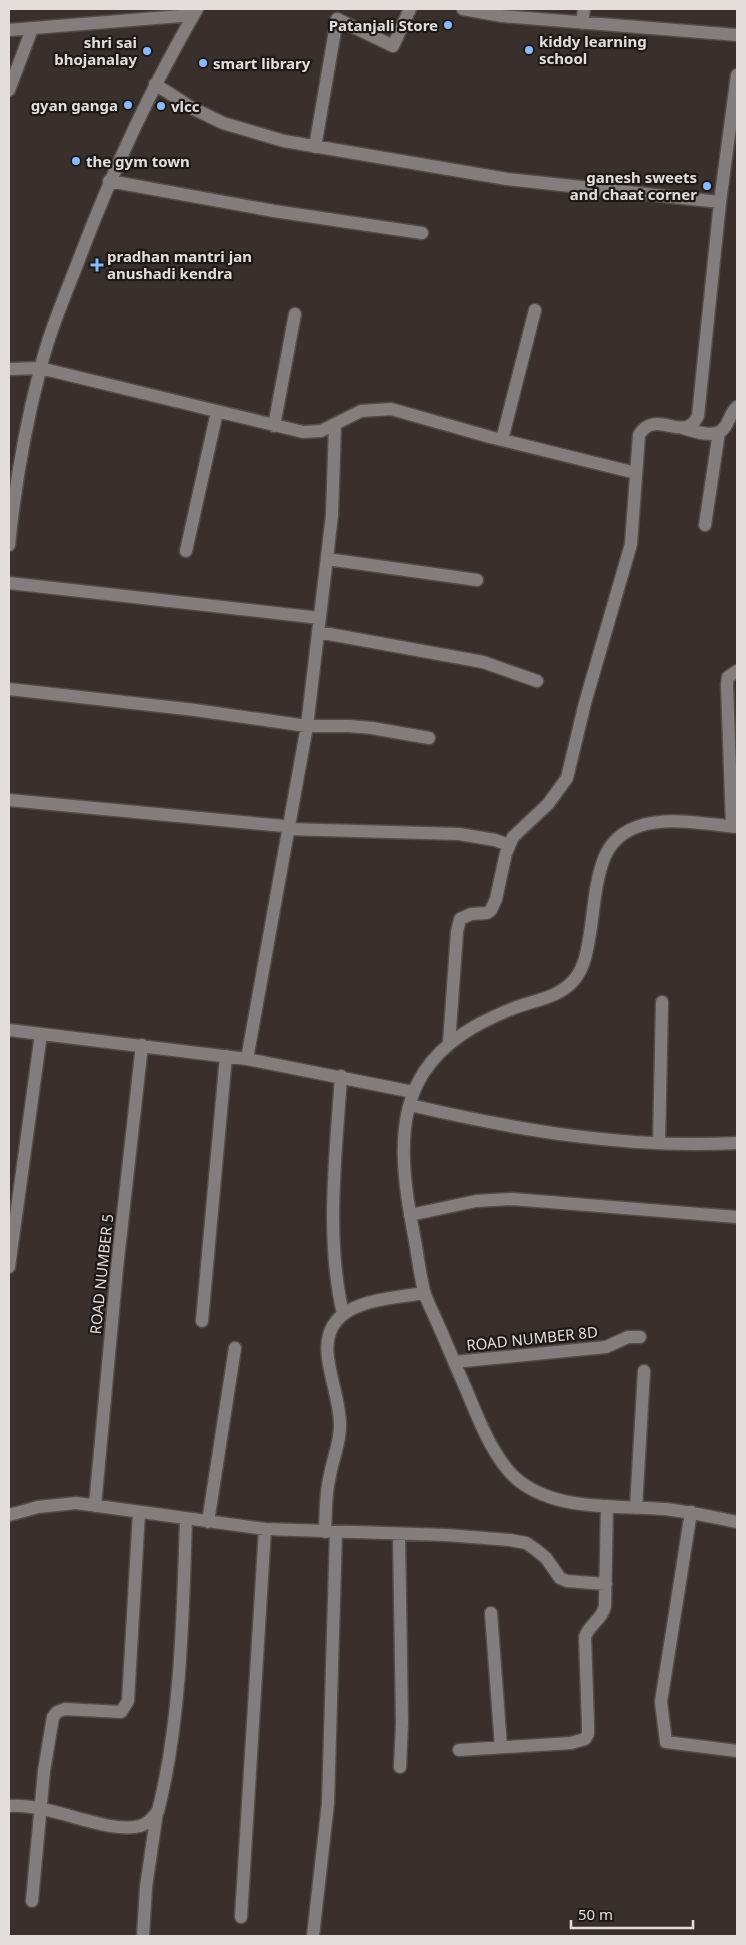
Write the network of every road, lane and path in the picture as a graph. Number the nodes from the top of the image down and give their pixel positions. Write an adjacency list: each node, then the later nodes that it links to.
1 (410, 9): 12 (street)
2 (463, 9): 5 (street)
3 (584, 9): 5 (street)
4 (195, 12): 6 (street); 10 (street)
5 (582, 24): 8 (street)
6 (32, 29): 7 (street); 11 (street)
7 (9, 30)
8 (737, 35)
9 (737, 75): 14 (street)
10 (155, 84): 12 (street); 13 (street)
11 (9, 90)
12 (315, 147): 14 (street)
13 (109, 181): 15 (street); 18 (street)
14 (720, 202): 24 (street)
15 (422, 233)
16 (535, 310): 26 (street)
17 (295, 314): 23 (street)
18 (40, 368): 19 (street); 21 (street); 28 (street)
19 (9, 369)
20 (737, 407): 25 (street)
21 (218, 412): 23 (street); 31 (street)
22 (335, 425): 23 (street); 26 (street); 32 (street)
23 (274, 426)
24 (682, 428): 25 (street); 27 (street)
25 (719, 432): 29 (street)
26 (502, 440): 27 (street)
27 (636, 473): 45 (street)
28 (12, 488): 30 (street)
29 (704, 525)
30 (9, 545)
31 (186, 551)
32 (327, 559): 33 (street); 35 (street)
33 (476, 580)
34 (9, 583): 35 (street)
35 (320, 618): 36 (street)
36 (318, 632): 38 (street); 40 (street)
37 (737, 671): 43 (street)
38 (537, 681)
39 (9, 689): 40 (street)
40 (307, 726): 41 (street); 44 (street)
41 (429, 738)
42 (9, 800): 44 (street)
43 (735, 826): 49 (street)
44 (288, 829): 45 (street); 52 (street)
45 (509, 845): 49 (street)
46 (662, 1002): 56 (street)
47 (9, 1030): 48 (street)
48 (41, 1034): 50 (street); 60 (street)
49 (449, 1043): 54 (street)
50 (142, 1045): 51 (street); 68 (street, ROAD NUMBER 5)
51 (226, 1056): 52 (street); 63 (street)
52 (247, 1059): 53 (street)
53 (341, 1076): 54 (street); 62 (street)
54 (413, 1092): 55 (street)
55 (410, 1105): 56 (street); 58 (street)
56 (659, 1143): 57 (street)
57 (737, 1143)
58 (410, 1215): 59 (street); 61 (street)
59 (737, 1217)
60 (9, 1267)
61 (424, 1293): 62 (street); 66 (street)
62 (343, 1314): 78 (street)
63 (202, 1321)
64 (640, 1337): 66 (street, ROAD NUMBER 8D)
65 (235, 1348): 75 (street)
66 (454, 1362): 69 (street)
67 (644, 1371): 70 (street)
68 (95, 1506): 71 (street); 73 (street)
69 (608, 1506): 70 (street); 80 (street)
70 (636, 1508): 72 (street)
71 (139, 1512): 74 (street); 87 (street)
72 (690, 1512): 76 (street); 84 (street)
73 (9, 1516)
74 (186, 1519): 75 (street); 88 (street)
75 (208, 1522): 77 (street)
76 (737, 1522)
77 (265, 1529): 78 (street); 90 (street)
78 (330, 1532): 79 (street); 92 (street)
79 (399, 1534): 80 (street); 85 (street)
80 (606, 1584): 82 (street)
81 (491, 1613): 82 (street)
82 (501, 1747): 83 (street)
83 (459, 1750)
84 (737, 1751)
85 (400, 1767)
86 (9, 1806): 87 (street)
87 (40, 1807): 88 (street); 89 (street)
88 (158, 1811): 91 (street)
89 (32, 1902)
90 (241, 1917)
91 (143, 1936)
92 (313, 1936)

